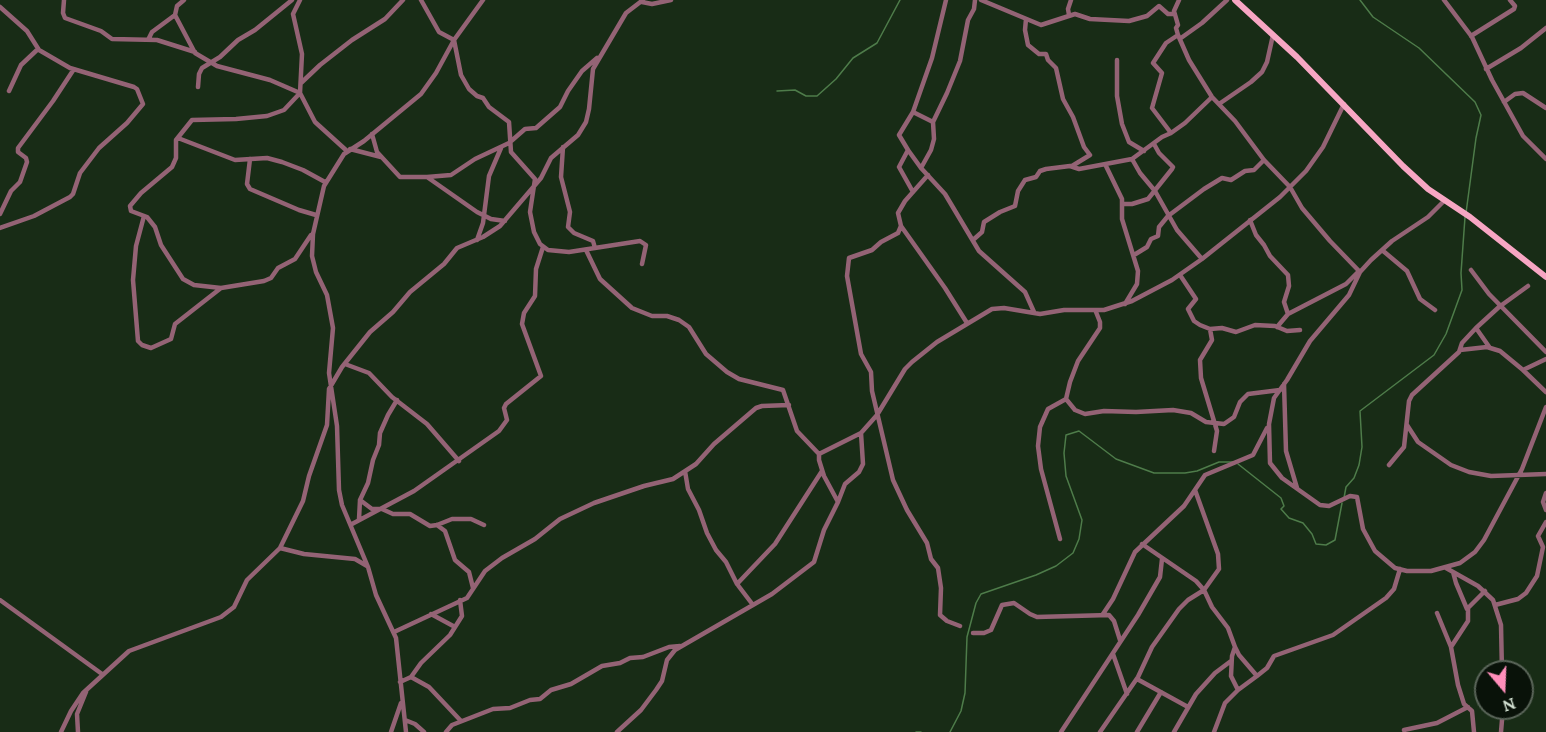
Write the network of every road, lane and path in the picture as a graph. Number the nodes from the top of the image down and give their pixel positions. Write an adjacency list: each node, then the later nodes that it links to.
1 (64, 0): 30 (street)
2 (183, 0): 23 (street)
3 (292, 0): 36 (street)
4 (300, 0): 39 (street)
5 (421, 0): 31 (street)
6 (483, 0): 31 (street)
7 (671, 0): 19 (street)
8 (946, 0): 48 (street)
9 (975, 0): 49 (street)
10 (981, 0): 25 (street)
11 (1071, 0): 24 (street)
12 (1154, 0): 20 (street)
13 (1179, 0): 22 (street)
14 (1227, 0): 28 (street)
15 (1234, 0): 27 (main road)
16 (1444, 0): 29 (street)
17 (1510, 0): 29 (street)
18 (399, 1): 39 (street)
19 (642, 1): 34 (street)
20 (1159, 6): 22 (street); 24 (street)
21 (0, 7): 32 (street)
22 (1174, 14): 28 (street)
23 (175, 15): 30 (street); 33 (street)
24 (1069, 15): 25 (street)
25 (1026, 19): 60 (street)
26 (1546, 28): 38 (street)
27 (1273, 35): 45 (street); 46 (main road)
28 (1180, 36): 43 (street); 50 (street)
29 (1471, 36): 38 (street)
30 (149, 38): 33 (street)
31 (454, 40): 51 (street); 53 (street)
32 (38, 49): 37 (street); 41 (street)
33 (195, 53): 36 (street)
34 (599, 57): 53 (street); 55 (street)
35 (1118, 60): 59 (street)
36 (211, 62): 40 (street); 42 (street)
37 (74, 69): 79 (street); 87 (street)
38 (1486, 69): 44 (street)
39 (301, 83): 42 (street)
40 (198, 87)
41 (9, 91)
42 (300, 93): 52 (street); 57 (street)
43 (1212, 97): 45 (street); 50 (street)
44 (1504, 102): 47 (street); 62 (street)
45 (1219, 104): 65 (street)
46 (1344, 104): 74 (street); 77 (main road)
47 (1546, 108)
48 (913, 112): 49 (street); 58 (street)
49 (933, 122): 69 (street)
50 (1171, 133): 54 (street)
51 (372, 134): 57 (street); 61 (street)
52 (178, 138): 63 (street); 82 (street)
53 (509, 143): 56 (street); 73 (street)
54 (1154, 144): 59 (street); 75 (street)
55 (564, 147): 73 (street); 92 (street)
56 (501, 148): 71 (street); 81 (street)
57 (348, 150): 61 (street); 72 (street)
58 (908, 150): 69 (street); 76 (street)
59 (1144, 150): 64 (street)
60 (1090, 155): 67 (street); 68 (street)
61 (381, 156): 71 (street)
62 (1546, 157)
63 (250, 159): 72 (street); 80 (street)
64 (1132, 159): 66 (street); 75 (street)
65 (1264, 160): 74 (street); 83 (street)
66 (1105, 165): 68 (street); 78 (street)
67 (1072, 166): 68 (street); 90 (street)
68 (1097, 166)
69 (921, 168): 70 (street)
70 (928, 175): 76 (street); 90 (street)
71 (428, 177): 81 (street)
72 (325, 182): 80 (street)
73 (535, 184): 85 (street); 91 (street)
74 (1290, 187): 84 (street); 99 (street)
75 (1155, 191): 78 (street); 83 (street)
76 (914, 192): 86 (street)
77 (1445, 200): 94 (street); 101 (main road)
78 (1123, 204): 95 (street)
79 (0, 214)
80 (316, 215): 88 (street)
81 (484, 215): 85 (street); 89 (street)
82 (144, 216): 103 (street); 103 (street)
83 (1168, 216): 95 (street); 96 (street)
84 (1250, 220): 96 (street); 109 (street)
85 (505, 221): 89 (street)
86 (901, 226): 110 (street); 129 (street)
87 (0, 228)
88 (313, 231): 103 (street); 122 (street)
89 (477, 240): 119 (street)
90 (973, 240): 107 (street)
91 (543, 248): 93 (street); 136 (street)
92 (596, 248): 93 (street); 97 (street)
93 (586, 250): 127 (street)
94 (1382, 250): 99 (street); 106 (street)
95 (1134, 255): 104 (street)
96 (1202, 259): 100 (street)
97 (642, 264)
98 (1471, 270): 105 (street)
99 (1359, 272): 109 (street); 121 (street)
100 (1180, 275): 104 (street); 113 (street)
101 (1546, 277)
102 (1528, 286): 105 (street)
103 (221, 288)
104 (1125, 304): 108 (street)
105 (1501, 306): 112 (street); 117 (street)
106 (1435, 310)
107 (1034, 312): 108 (street); 110 (street)
108 (1096, 312): 125 (street)
109 (1288, 314): 111 (street)
110 (967, 323): 129 (street)
111 (1276, 327): 113 (street); 114 (street)
112 (1476, 328): 115 (street); 116 (street)
113 (1210, 329): 130 (street)
114 (1300, 330)
115 (1490, 348): 116 (street); 120 (street)
116 (1460, 350): 132 (street)
117 (1546, 352)
118 (1546, 359): 120 (street)
119 (345, 364): 122 (street); 126 (street)
120 (1523, 370): 124 (street)
121 (1284, 384): 123 (street); 142 (street)
122 (330, 387): 151 (street); 156 (street)
123 (1281, 390): 130 (street); 131 (street)
124 (1546, 393)
125 (1066, 399): 130 (street); 154 (street)
126 (397, 400): 136 (street); 145 (street)
127 (789, 405): 135 (street); 138 (street)
128 (1546, 407): 141 (street)
129 (877, 415): 133 (street); 174 (street)
130 (1214, 423): 134 (street)
131 (1269, 424): 142 (street); 143 (street)
132 (1407, 424): 137 (street); 141 (street)
133 (861, 433): 135 (street); 146 (street)
134 (1214, 451)
135 (819, 454): 139 (street)
136 (459, 461): 147 (street)
137 (1389, 465)
138 (685, 471): 162 (street); 163 (street)
139 (822, 471): 146 (street); 162 (street)
140 (1546, 474): 141 (street)
141 (1519, 476): 159 (street)
142 (1297, 488): 160 (street)
143 (1196, 490): 155 (street); 164 (street)
144 (1546, 493): 148 (street)
145 (360, 500): 147 (street); 149 (street)
146 (838, 502): 168 (street)
147 (382, 509): 149 (street); 152 (street)
148 (1546, 510)
149 (359, 519): 151 (street)
150 (1546, 522): 169 (street)
151 (352, 524): 158 (street)
152 (437, 525): 153 (street); 163 (street)
153 (483, 525)
154 (1060, 539)
155 (1142, 544): 157 (street); 173 (street)
156 (280, 548): 158 (street); 185 (street)
157 (1162, 558): 164 (street); 178 (street)
158 (368, 567): 176 (street)
159 (1446, 568): 160 (street); 161 (street)
160 (1400, 569): 186 (street)
161 (1453, 572): 165 (street); 170 (street)
162 (737, 584): 168 (street)
163 (473, 590): 167 (street)
164 (1204, 590): 180 (street); 188 (street)
165 (1485, 591): 169 (street); 170 (street)
166 (0, 600): 185 (street)
167 (460, 600): 172 (street); 175 (street)
168 (753, 605): 179 (street)
169 (1496, 605): 183 (street)
170 (1467, 609): 181 (street)
171 (1437, 613): 181 (street)
172 (430, 614): 175 (street); 176 (street)
173 (1103, 614): 177 (street); 178 (street)
174 (960, 626)
175 (455, 627): 187 (street)
176 (394, 632): 189 (street)
177 (973, 633)
178 (1120, 640): 182 (street)
179 (682, 646): 198 (street); 206 (street)
180 (1235, 647): 184 (street); 186 (street)
181 (1451, 647): 196 (street)
182 (1113, 654): 193 (street); 207 (street)
183 (1502, 660)
184 (1232, 661): 191 (street); 195 (street)
185 (102, 674): 190 (street)
186 (1257, 676): 191 (street)
187 (411, 677): 189 (street); 198 (street)
188 (1137, 679): 192 (street); 193 (street)
189 (400, 682): 194 (street)
190 (89, 687): 200 (street); 201 (street)
191 (1238, 690): 211 (street)
192 (1161, 692): 195 (street); 209 (street)
193 (1127, 694): 208 (street)
194 (402, 700): 197 (street); 202 (street)
195 (1188, 707): 210 (street)
196 (1468, 707): 199 (street); 212 (street)
197 (405, 720): 203 (street); 204 (street)
198 (461, 721): 205 (street)
199 (1404, 730)
200 (61, 732)
201 (78, 732)
202 (391, 732)
203 (406, 732)
204 (424, 732)
205 (446, 732)
206 (617, 732)
207 (1061, 732)
208 (1100, 732)
209 (1137, 732)
210 (1174, 732)
211 (1214, 732)
212 (1474, 732)

